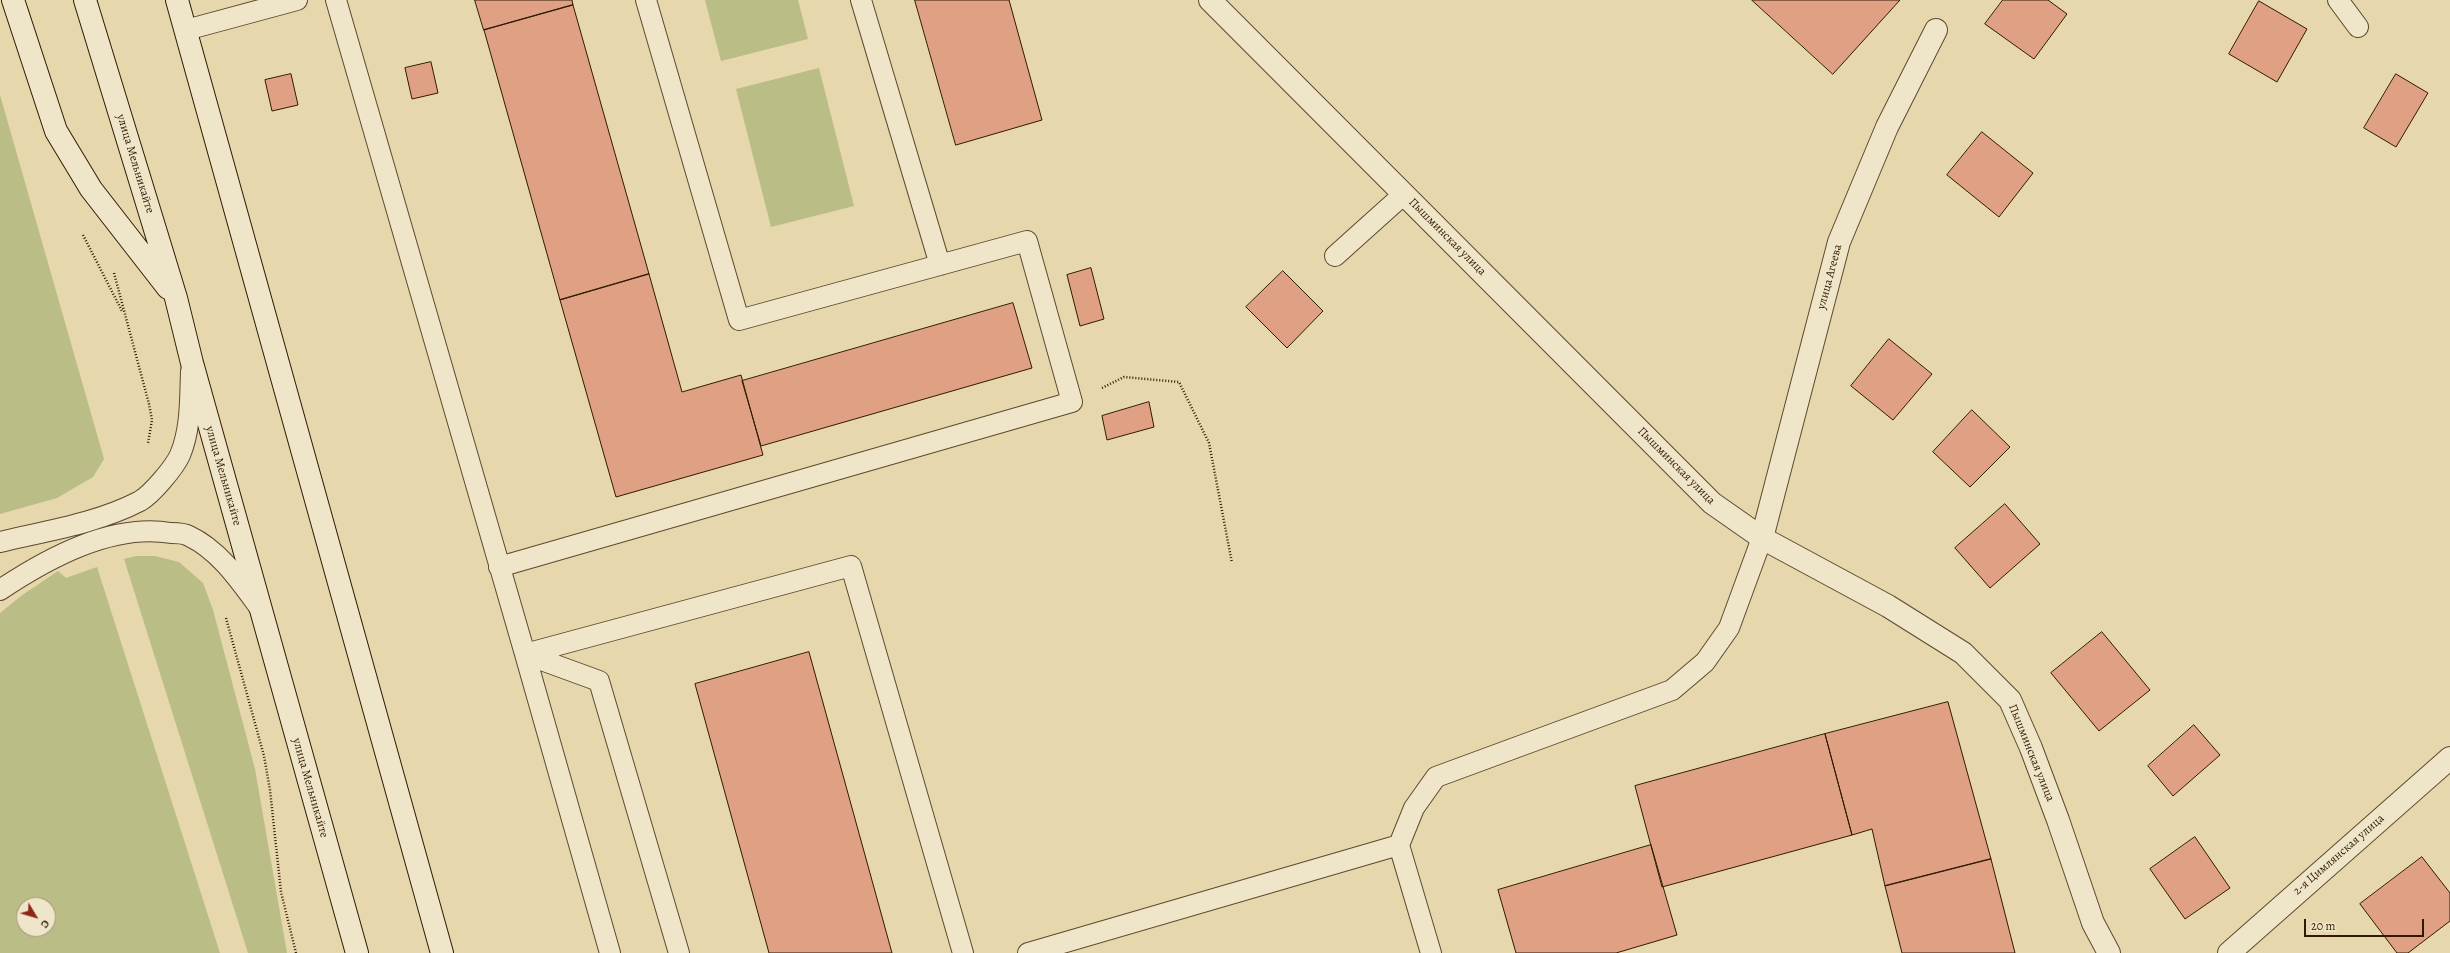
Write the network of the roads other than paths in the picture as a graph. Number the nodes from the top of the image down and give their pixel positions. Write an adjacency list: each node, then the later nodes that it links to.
1 (13, 0): 16 (main road)
2 (85, 0): 16 (main road, улица Мельникайте)
3 (177, 0): 11 (main road)
4 (297, 0): 11 (lane)
5 (336, 0): 20 (lane)
6 (646, 0): 15 (lane)
7 (861, 0): 15 (lane)
8 (1210, 0): 13 (main road, Пышминская улица)
9 (2338, 0): 10 (lane)
10 (2358, 27)
11 (186, 30): 27 (main road)
12 (1936, 30): 18 (main road, улица Агеева)
13 (1404, 194): 14 (lane); 18 (main road, Пышминская улица)
14 (1335, 256)
15 (940, 265): 20 (lane)
16 (176, 298): 17 (main road, улица Мельникайте)
17 (192, 363): 19 (lane); 22 (main road, улица Мельникайте)
18 (1762, 538): 25 (lane); 33 (main road, Пышминская улица)
19 (0, 542)
20 (499, 567): 23 (lane)
21 (0, 590): 22 (lane)
22 (260, 609): 26 (main road, улица Мельникайте)
23 (525, 654): 28 (lane); 29 (lane); 30 (lane)
24 (2450, 758): 34 (main road, 2-я Цимлянская улица)
25 (1398, 845): 31 (lane); 32 (lane)
26 (357, 953)
27 (442, 953)
28 (610, 953)
29 (679, 953)
30 (963, 953)
31 (1028, 953)
32 (1431, 953)
33 (2109, 953)
34 (2229, 953)

